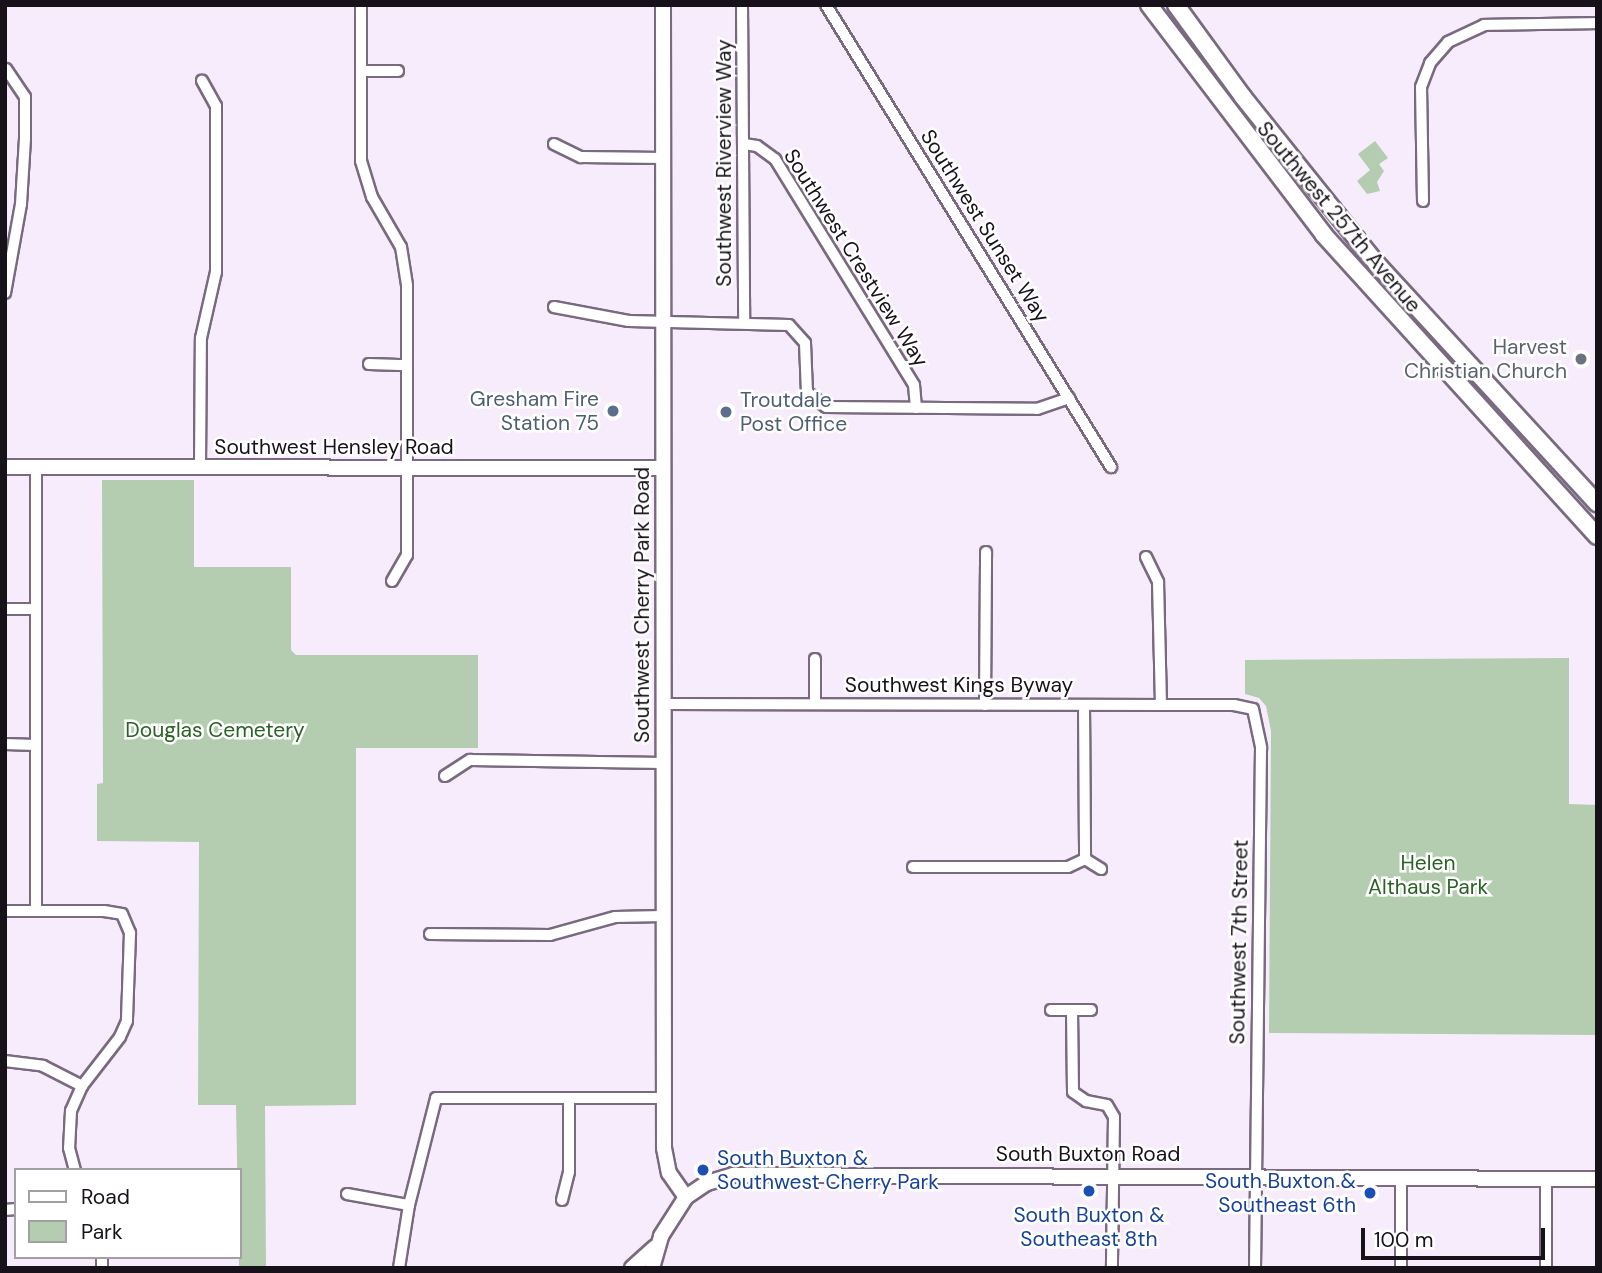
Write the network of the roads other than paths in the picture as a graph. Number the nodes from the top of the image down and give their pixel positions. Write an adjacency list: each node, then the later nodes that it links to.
1 (361, 5): 10 (street)
2 (663, 5): 14 (street, Southwest Cherry Park Road)
3 (742, 5): 13 (street, Southwest Riverview Way)
4 (827, 5): 22 (street, Southwest Sunset Way)
5 (1149, 5): 31 (main road, Southwest 257th Avenue)
6 (1176, 5): 30 (main road, Southwest 257th Avenue)
7 (1597, 23): 15 (street)
8 (6, 69): 16 (street)
9 (397, 71): 10 (street)
10 (362, 72): 21 (street)
11 (202, 80): 26 (street)
12 (554, 144): 14 (street)
13 (744, 144): 19 (street, Southwest Riverview Way); 23 (street, Southwest Crestview Way)
14 (663, 158): 18 (street, Southwest Cherry Park Road)
15 (1423, 201)
16 (5, 293)
17 (554, 307): 18 (street)
18 (664, 321): 19 (street); 29 (street, Southwest Cherry Park Road)
19 (744, 321): 23 (street)
20 (369, 364): 21 (street)
21 (407, 365): 28 (street)
22 (1069, 398): 23 (street); 27 (street, Southwest Sunset Way)
23 (915, 408)
24 (5, 467): 25 (street, Southwest Hensley Road)
25 (36, 467): 26 (street, Southwest Hensley Road); 36 (street)
26 (200, 467): 28 (street, Southwest Hensley Road)
27 (1111, 467)
28 (407, 468): 29 (street, Southwest Hensley Road); 34 (street)
29 (663, 468): 38 (street, Southwest Cherry Park Road)
30 (1597, 503)
31 (1597, 536)
32 (986, 552): 40 (street)
33 (1146, 557): 42 (street)
34 (392, 581)
35 (5, 609): 36 (street)
36 (36, 610): 45 (street)
37 (815, 659): 39 (street)
38 (663, 704): 39 (street, Southwest Kings Byway); 46 (street, Southwest Cherry Park Road)
39 (815, 704): 40 (street, Southwest Kings Byway)
40 (985, 705): 41 (street, Southwest Kings Byway)
41 (1084, 705): 42 (street, Southwest Kings Byway); 48 (street)
42 (1161, 705): 43 (street, Southwest Kings Byway)
43 (1253, 709): 64 (street, Southwest 7th Street)
44 (5, 744): 45 (street)
45 (36, 745): 52 (street)
46 (663, 763): 47 (street); 53 (street, Southwest Cherry Park Road)
47 (445, 776)
48 (1085, 859): 49 (street); 50 (street)
49 (913, 867)
50 (1101, 869)
51 (5, 911): 52 (street)
52 (36, 911): 59 (street)
53 (663, 916): 54 (street); 61 (street, Southwest Cherry Park Road)
54 (430, 934)
55 (1051, 1010): 56 (street)
56 (1072, 1010): 57 (street); 63 (street)
57 (1091, 1010)
58 (5, 1061): 59 (street)
59 (82, 1086): 62 (street)
60 (569, 1098): 61 (street); 70 (street); 71 (street)
61 (663, 1098): 69 (street, Southwest Cherry Park Road)
62 (75, 1168)
63 (1113, 1175): 64 (street, South Buxton Road); 69 (street, South Buxton Road); 76 (street)
64 (1255, 1177): 65 (street, South Buxton Road); 77 (street, Southwest 7th Street)
65 (1401, 1178): 66 (street, South Buxton Road); 78 (street)
66 (1546, 1179): 67 (street, South Buxton Road); 79 (street)
67 (1597, 1179)
68 (347, 1195): 71 (street)
69 (686, 1197): 72 (street, South Buxton Road)
70 (562, 1200)
71 (409, 1205): 73 (street)
72 (655, 1247): 74 (street, South Buxton Road); 75 (street, South Buxton Road)
73 (400, 1268)
74 (632, 1268)
75 (652, 1268)
76 (1112, 1268)
77 (1255, 1268)
78 (1401, 1268)
79 (1546, 1268)

